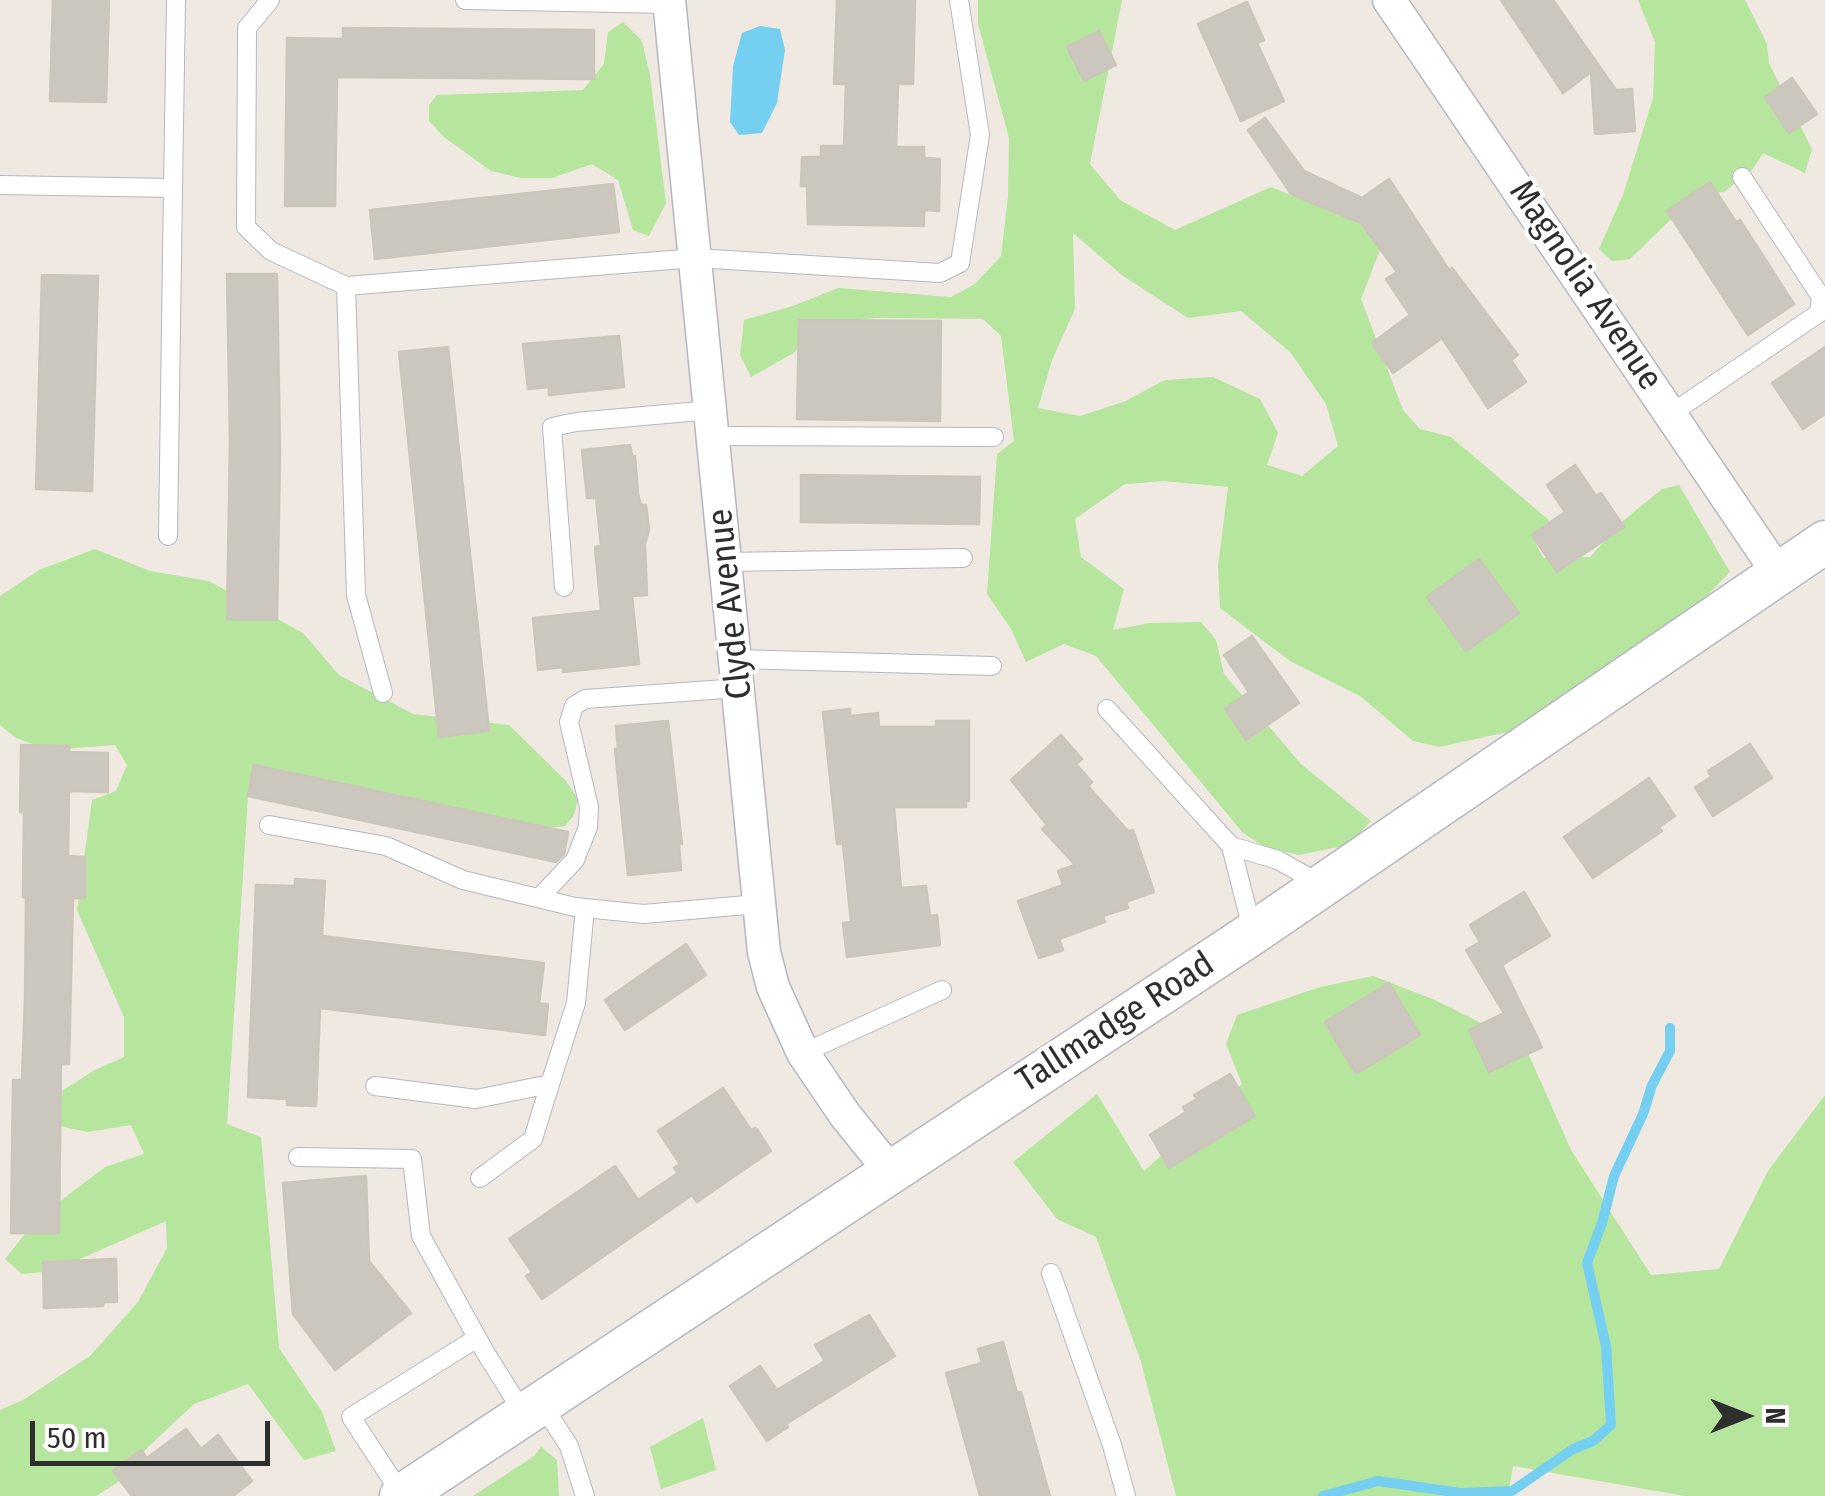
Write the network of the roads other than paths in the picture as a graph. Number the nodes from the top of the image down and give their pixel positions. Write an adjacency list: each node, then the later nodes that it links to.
1 (176, 0): 9 (lane)
2 (270, 0): 11 (lane)
3 (465, 0): 6 (lane)
4 (959, 0): 10 (lane)
5 (1390, 0): 12 (street, Magnolia Avenue)
6 (669, 2): 10 (street, Clyde Avenue)
7 (1742, 177): 12 (lane)
8 (0, 184): 9 (lane)
9 (174, 188): 15 (lane)
10 (696, 258): 11 (lane); 13 (street, Clyde Avenue)
11 (346, 286): 23 (lane)
12 (1672, 413): 19 (street, Magnolia Avenue)
13 (712, 423): 14 (lane); 18 (street, Clyde Avenue); 20 (lane)
14 (994, 437)
15 (168, 536)
16 (1825, 542): 19 (street, Tallmadge Road)
17 (963, 558): 18 (lane)
18 (727, 562): 22 (street, Clyde Avenue)
19 (1778, 573): 27 (street, Tallmadge Road)
20 (564, 587)
21 (992, 666): 22 (lane)
22 (738, 673): 28 (lane); 29 (street, Clyde Avenue)
23 (383, 693)
24 (1107, 709): 26 (lane)
25 (269, 825): 28 (lane)
26 (1231, 846): 27 (lane); 31 (lane)
27 (1322, 885): 31 (street, Tallmadge Road)
28 (539, 898): 30 (lane)
29 (758, 904): 30 (lane); 33 (street, Clyde Avenue)
30 (585, 908): 34 (lane)
31 (1253, 932): 37 (street, Tallmadge Road)
32 (942, 990): 33 (lane)
33 (803, 1053): 37 (street, Clyde Avenue)
34 (550, 1084): 35 (lane); 38 (lane)
35 (375, 1086)
36 (298, 1157): 40 (lane)
37 (891, 1172): 41 (street, Tallmadge Road)
38 (480, 1178)
39 (1051, 1274): 44 (lane)
40 (477, 1338): 41 (lane); 42 (lane)
41 (532, 1409): 42 (street, Tallmadge Road); 43 (lane)
42 (401, 1496)
43 (585, 1496)
44 (1126, 1496)

